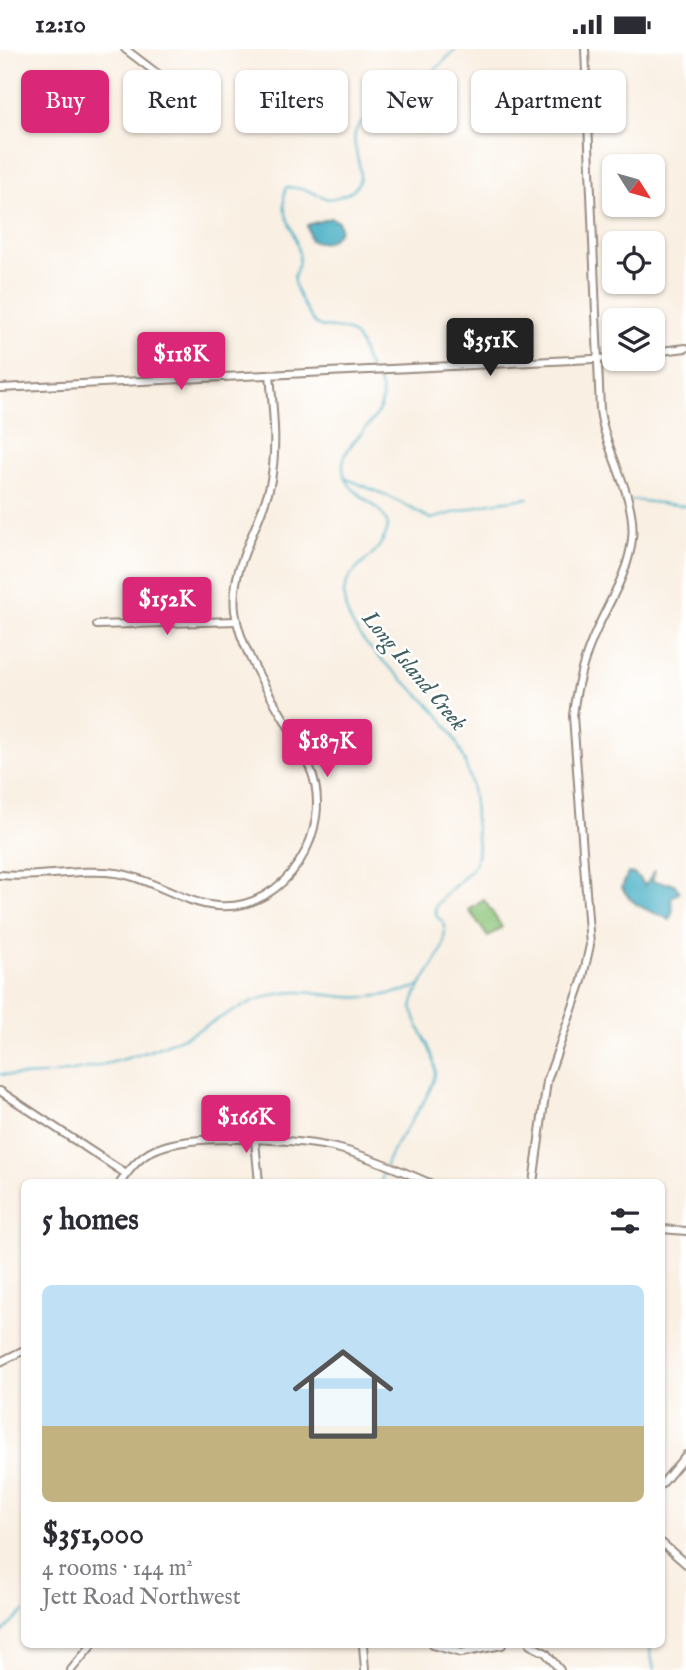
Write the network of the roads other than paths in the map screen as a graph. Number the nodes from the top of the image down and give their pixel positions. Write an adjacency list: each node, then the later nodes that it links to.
1 (125, 49): 3 (street)
2 (585, 49): 6 (street)
3 (153, 70)
4 (686, 348): 5 (street)
5 (665, 351)
6 (598, 359): 7 (street); 8 (street); 19 (street)
7 (602, 359)
8 (270, 374): 9 (street); 10 (street)
9 (0, 388)
10 (237, 621): 11 (street); 12 (street)
11 (97, 625)
12 (0, 875)
13 (0, 1091): 15 (street)
14 (255, 1141): 15 (street); 17 (street); 18 (street)
15 (126, 1174): 16 (street)
16 (123, 1179)
17 (259, 1179)
18 (420, 1179)
19 (534, 1179)
20 (665, 1229): 21 (street)
21 (686, 1231)
22 (21, 1352): 23 (street)
23 (0, 1362)
24 (686, 1455): 25 (street)
25 (665, 1480)
26 (665, 1546): 27 (street)
27 (686, 1565)
28 (89, 1648): 33 (street)
29 (363, 1648): 34 (street)
30 (443, 1648): 31 (street)
31 (487, 1648)
32 (536, 1648): 35 (street)
33 (71, 1670)
34 (365, 1670)
35 (561, 1670)

